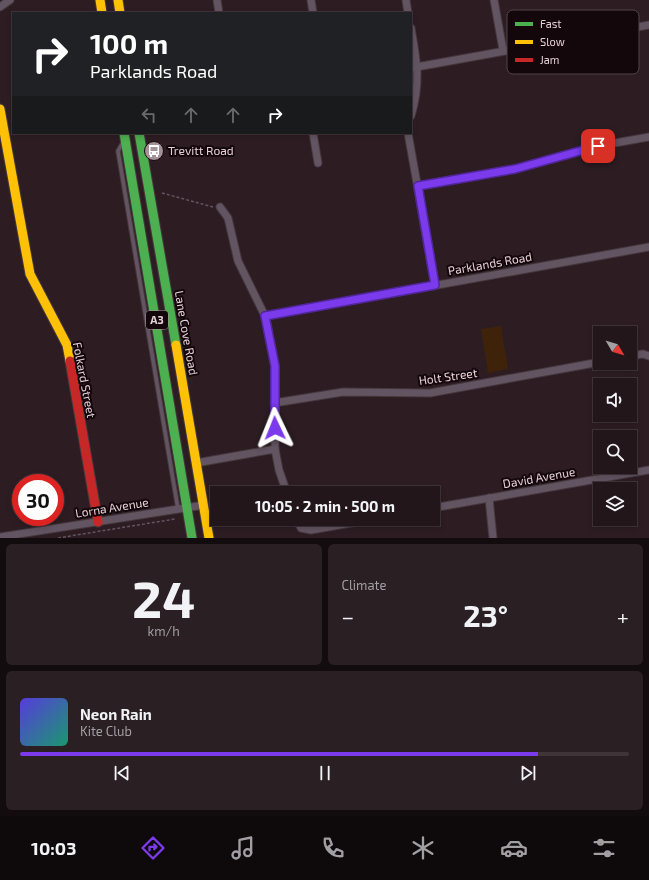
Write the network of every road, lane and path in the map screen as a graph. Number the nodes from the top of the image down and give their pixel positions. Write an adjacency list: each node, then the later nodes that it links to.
1 (10, 0): 8 (street)
2 (100, 0): 9 (main road)
3 (118, 0): 10 (main road)
4 (217, 0): 11 (street)
5 (311, 0): 12 (street)
6 (406, 0): 13 (street)
7 (494, 0): 18 (street)
8 (0, 7)
9 (102, 12)
10 (120, 12)
11 (219, 12)
12 (313, 12)
13 (408, 12)
14 (649, 25): 15 (street)
15 (639, 27)
16 (412, 41): 19 (street)
17 (507, 49): 18 (street)
18 (503, 50): 19 (street)
19 (414, 67): 21 (street)
20 (0, 110): 47 (main road, Folkard Street)
21 (412, 112)
22 (139, 134): 39 (main road, Lane Cove Road / A3)
23 (312, 134): 27 (street)
24 (408, 134): 28 (street)
25 (125, 137): 45 (main road, A3)
26 (649, 137): 28 (street)
27 (318, 163)
28 (418, 186): 32 (street)
29 (162, 193): 30 (path)
30 (220, 208): 33 (street)
31 (649, 246): 32 (street, Parklands Road)
32 (435, 285): 33 (street, Parklands Road)
33 (265, 316): 37 (street)
34 (637, 355): 35 (street)
35 (649, 356)
36 (593, 363): 37 (street, Holt Street)
37 (274, 404): 38 (street)
38 (275, 449): 39 (street); 41 (street)
39 (196, 463): 43 (main road, Lane Cove Road / A3)
40 (649, 470): 42 (street, David Avenue)
41 (285, 486)
42 (490, 498): 44 (street, David Avenue); 54 (street)
43 (204, 505): 45 (street, Lorna Avenue); 53 (main road, Lane Cove Road / A3)
44 (440, 507)
45 (183, 508): 47 (street, Lorna Avenue); 52 (main road, A3)
46 (175, 519): 51 (path)
47 (98, 522): 50 (street, Lorna Avenue)
48 (300, 526): 49 (street)
49 (335, 526)
50 (0, 537)
51 (58, 538)
52 (192, 538)
53 (209, 538)
54 (493, 538)

